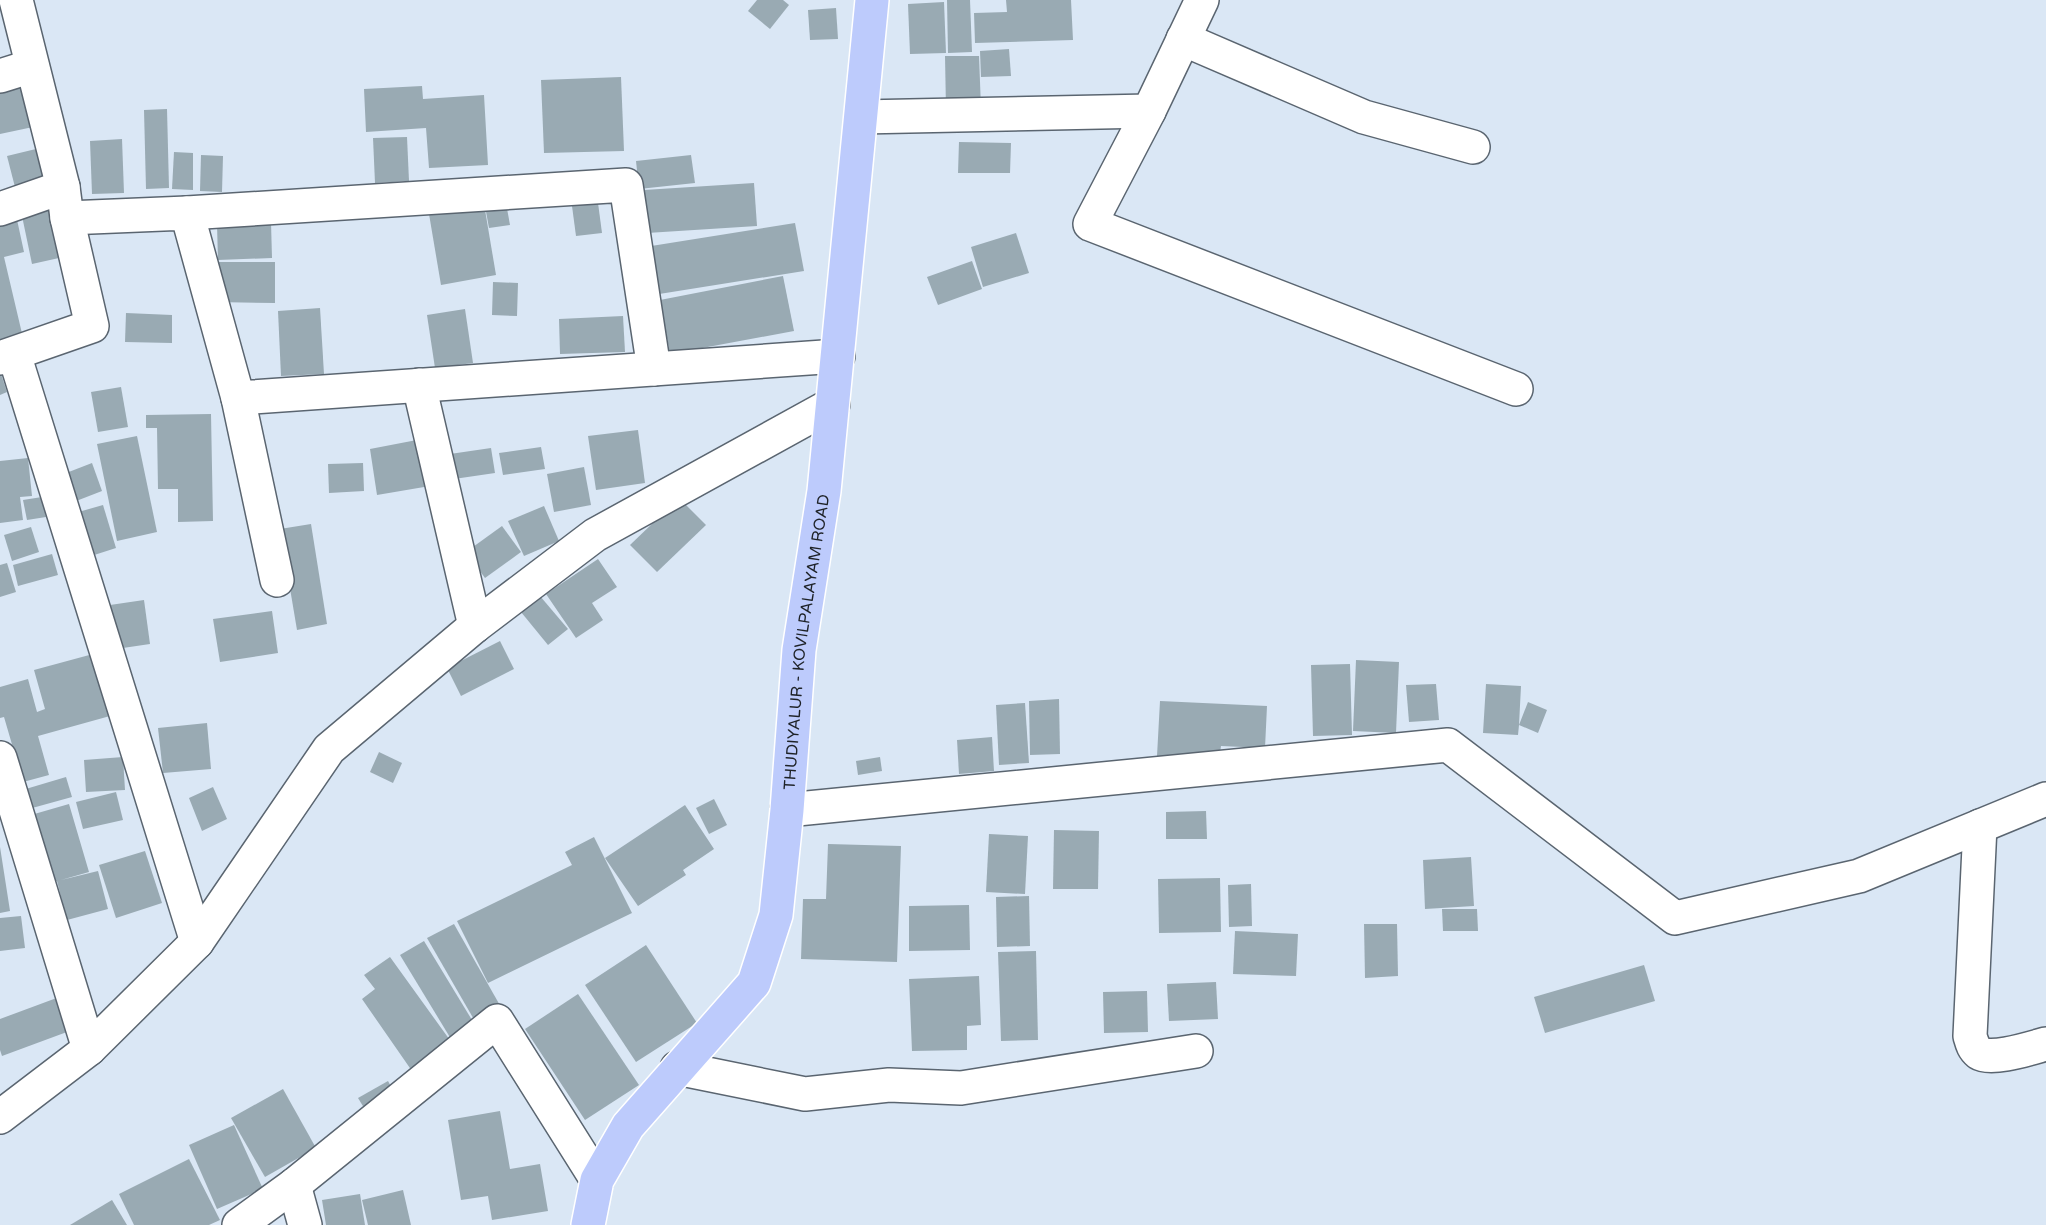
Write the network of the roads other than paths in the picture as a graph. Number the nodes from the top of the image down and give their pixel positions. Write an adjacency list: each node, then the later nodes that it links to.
1 (16, 0): 5 (street)
2 (872, 0): 8 (main road, THUDIYALUR - KOVILPALAYAM ROAD)
3 (1202, 0): 4 (street)
4 (1183, 39): 7 (street); 9 (street)
5 (32, 66): 6 (street); 10 (street)
6 (0, 76)
7 (1149, 111): 8 (street); 17 (street)
8 (861, 117): 14 (main road, THUDIYALUR - KOVILPALAYAM ROAD)
9 (1473, 147)
10 (65, 203): 11 (street); 12 (street); 13 (street)
11 (0, 209)
12 (187, 213): 15 (street); 18 (street)
13 (7, 356): 26 (street)
14 (838, 356): 15 (street); 19 (main road, THUDIYALUR - KOVILPALAYAM ROAD)
15 (654, 369): 16 (street)
16 (419, 386): 18 (street); 21 (street)
17 (1516, 389)
18 (238, 398): 20 (street)
19 (833, 404): 21 (street); 24 (main road, THUDIYALUR - KOVILPALAYAM ROAD)
20 (276, 580)
21 (475, 626): 26 (street)
22 (0, 758): 28 (street)
23 (2046, 799): 25 (street)
24 (787, 810): 25 (street); 30 (main road, THUDIYALUR - KOVILPALAYAM ROAD)
25 (1980, 826): 27 (street)
26 (197, 942): 28 (street)
27 (2046, 1044)
28 (89, 1048): 31 (street)
29 (1196, 1051): 30 (street)
30 (677, 1068): 32 (main road, THUDIYALUR - KOVILPALAYAM ROAD)
31 (0, 1117)
32 (597, 1180): 33 (street); 36 (main road, THUDIYALUR - KOVILPALAYAM ROAD)
33 (294, 1185): 34 (street); 35 (street)
34 (239, 1225)
35 (305, 1225)
36 (588, 1225)

